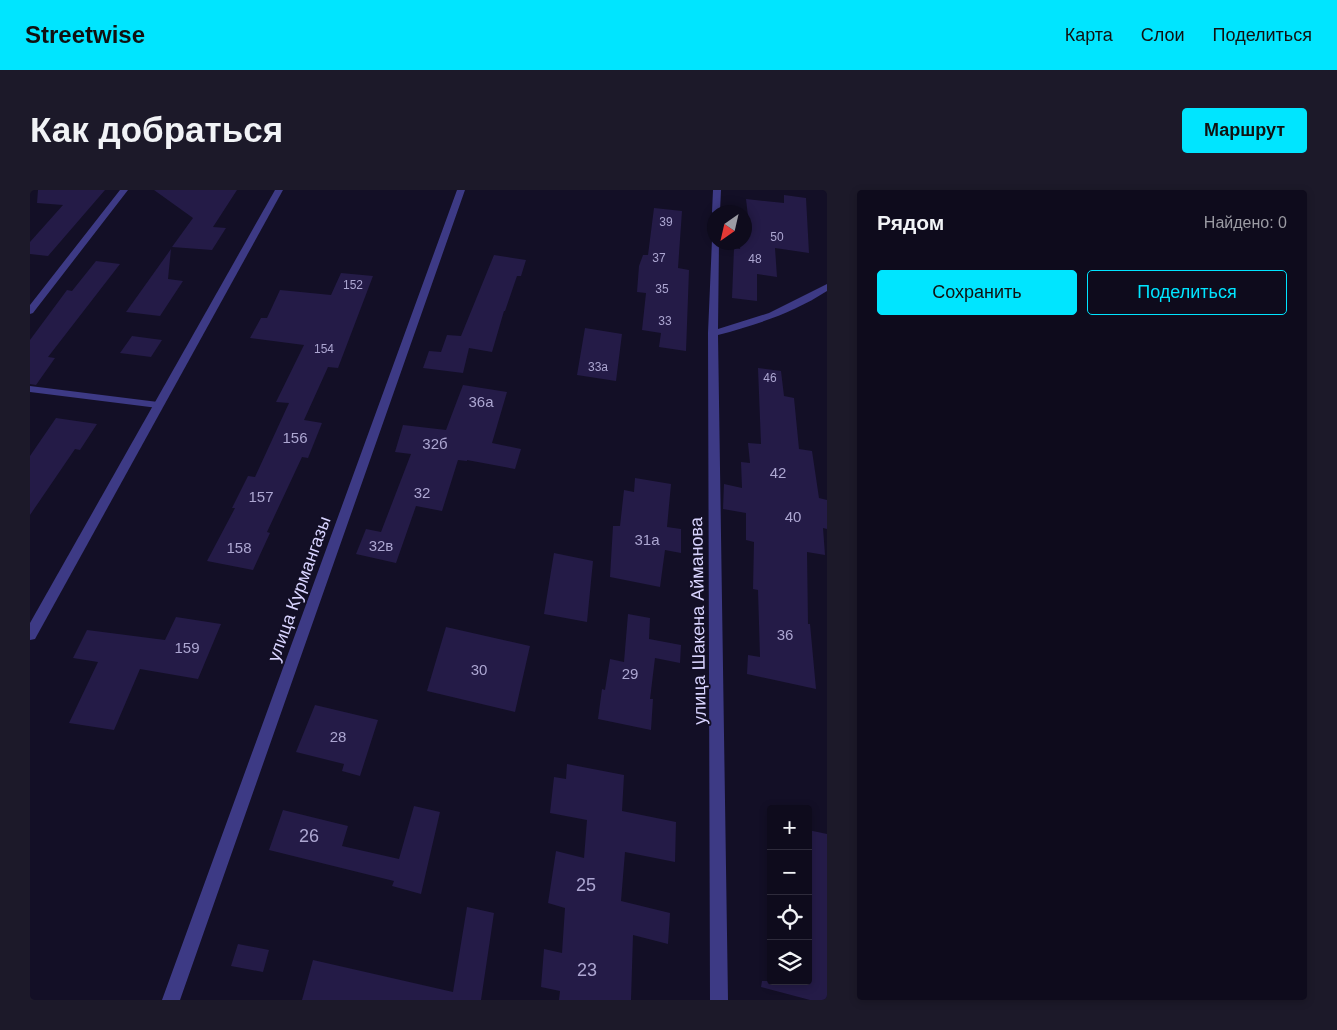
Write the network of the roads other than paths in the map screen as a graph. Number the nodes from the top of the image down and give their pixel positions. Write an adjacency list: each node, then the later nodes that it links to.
1 (124, 190): 8 (street)
2 (279, 190): 11 (street)
3 (461, 190): 13 (street, улица Курмангазы)
4 (717, 190): 5 (street)
5 (716, 205)
6 (715, 250): 9 (street, улица Шакена Айманова)
7 (827, 287): 9 (street)
8 (30, 311)
9 (713, 333): 14 (street, улица Шакена Айманова)
10 (30, 389): 11 (street)
11 (158, 405): 12 (street)
12 (30, 635)
13 (171, 1000)
14 (720, 1000)

